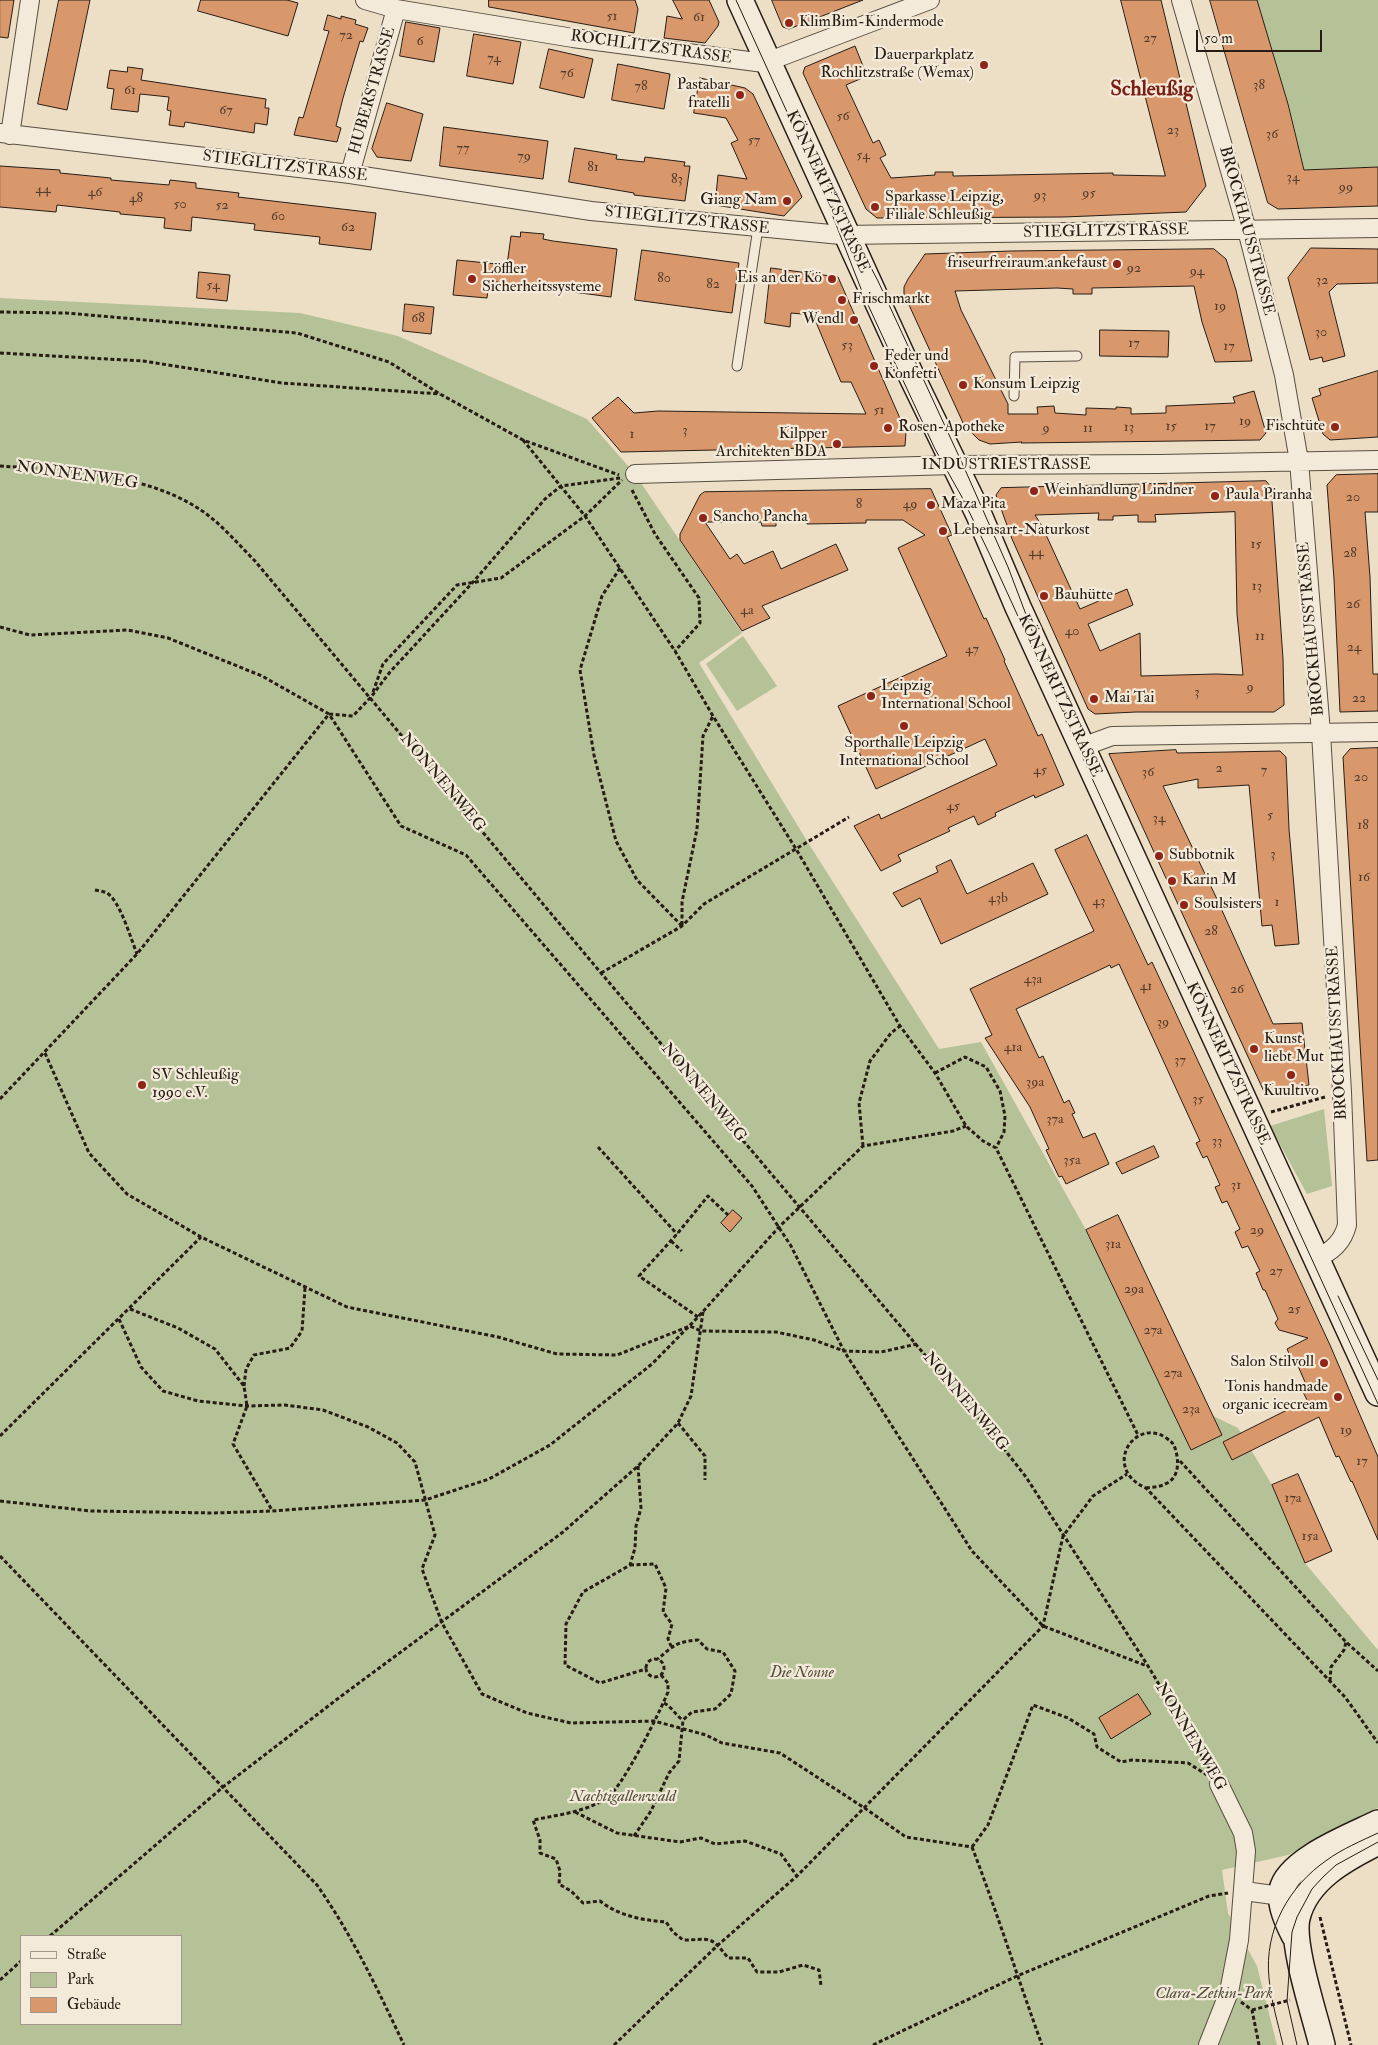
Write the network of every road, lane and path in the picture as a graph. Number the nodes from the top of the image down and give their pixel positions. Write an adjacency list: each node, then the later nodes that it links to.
1 (30, 0): 8 (street)
2 (365, 0): 6 (street, ROCHLITZSTRASSE)
3 (740, 0): 7 (main road, KÖNNERITZSTRASSE)
4 (930, 0): 7 (street, ROCHLITZSTRASSE)
5 (1181, 0): 12 (street, BROCKHAUSSTRASSE)
6 (396, 9): 7 (street, ROCHLITZSTRASSE); 9 (street, HUBERSTRASSE)
7 (768, 62): 13 (main road, KÖNNERITZSTRASSE)
8 (5, 134): 9 (street, STIEGLITZSTRASSE)
9 (350, 174): 10 (street, STIEGLITZSTRASSE)
10 (758, 228): 13 (street, STIEGLITZSTRASSE); 17 (lane)
11 (1378, 228): 12 (street, STIEGLITZSTRASSE)
12 (1247, 230): 13 (street, STIEGLITZSTRASSE); 22 (street, BROCKHAUSSTRASSE)
13 (847, 235): 23 (main road, KÖNNERITZSTRASSE)
14 (0, 312): 18 (path)
15 (0, 353): 18 (path)
16 (1077, 356): 19 (lane)
17 (737, 366)
18 (440, 394): 20 (path)
19 (1014, 396)
20 (523, 440): 25 (path); 26 (path)
21 (1378, 460): 22 (street, INDUSTRIESTRASSE)
22 (1299, 461): 23 (street, INDUSTRIESTRASSE); 36 (street, BROCKHAUSSTRASSE)
23 (954, 465): 25 (street, INDUSTRIESTRASSE); 37 (main road, KÖNNERITZSTRASSE)
24 (0, 466): 32 (path, NONNENWEG)
25 (630, 476): 26 (path); 27 (path); 31 (path)
26 (561, 486): 27 (path); 29 (path)
27 (585, 516): 28 (path); 29 (path)
28 (620, 568): 31 (path); 41 (path)
29 (474, 581): 32 (path); 32 (path)
30 (0, 627): 33 (path)
31 (675, 651): 34 (path)
32 (371, 697): 33 (path); 43 (path, NONNENWEG)
33 (329, 714): 42 (path); 56 (path)
34 (713, 716): 39 (path); 41 (path)
35 (1378, 732): 36 (street)
36 (1321, 733): 37 (street); 47 (street, BROCKHAUSSTRASSE)
37 (1082, 747): 49 (main road, KÖNNERITZSTRASSE)
38 (849, 818): 39 (path)
39 (796, 848): 41 (path); 44 (path)
40 (95, 890): 42 (path)
41 (682, 926): 43 (path)
42 (137, 954): 45 (path)
43 (601, 973): 54 (path, NONNENWEG)
44 (900, 1026): 46 (path); 51 (path)
45 (45, 1053): 48 (path); 58 (path)
46 (935, 1073): 50 (path); 53 (path)
47 (1342, 1092): 49 (path); 61 (street, BROCKHAUSSTRASSE)
48 (0, 1099)
49 (1252, 1118): 61 (main road, KÖNNERITZSTRASSE)
50 (966, 1126): 51 (path); 53 (path)
51 (863, 1146): 54 (path)
52 (598, 1147): 57 (path)
53 (996, 1148): 75 (path)
54 (799, 1207): 56 (path); 69 (path, NONNENWEG)
55 (728, 1215): 57 (path)
56 (779, 1227): 64 (path); 70 (path)
57 (678, 1234): 59 (path)
58 (201, 1237): 62 (path); 63 (path)
59 (671, 1241): 60 (path); 65 (path)
60 (682, 1250)
61 (1316, 1258): 72 (main road, KÖNNERITZSTRASSE)
62 (305, 1288): 67 (path); 71 (path)
63 (130, 1309): 66 (path); 71 (path)
64 (703, 1312): 65 (path); 68 (path)
65 (698, 1317): 67 (path)
66 (119, 1319): 73 (path); 76 (path)
67 (690, 1326): 68 (path); 82 (path)
68 (701, 1332): 70 (path); 74 (path)
69 (917, 1344): 70 (path); 85 (path, NONNENWEG)
70 (844, 1352): 89 (path)
71 (244, 1386): 73 (path)
72 (1378, 1392)
73 (247, 1406): 82 (path); 84 (path)
74 (678, 1423): 78 (path); 80 (path)
75 (1138, 1435): 77 (path); 79 (path)
76 (0, 1436)
77 (1180, 1460): 81 (path); 90 (path)
78 (638, 1466): 87 (path); 88 (path)
79 (1127, 1474): 81 (path); 85 (path)
80 (705, 1480)
81 (1146, 1488): 97 (path)
82 (425, 1500): 84 (path); 88 (path)
83 (0, 1501): 84 (path)
84 (272, 1511)
85 (1063, 1536): 89 (path); 93 (path, NONNENWEG)
86 (0, 1556): 104 (path)
87 (630, 1565): 91 (path); 94 (path)
88 (442, 1623): 100 (path); 104 (path)
89 (1043, 1626): 93 (path); 105 (path)
90 (1346, 1642): 95 (path); 97 (path)
91 (671, 1646): 92 (path); 99 (path)
92 (658, 1659): 94 (path); 96 (path)
93 (1148, 1666): 103 (path, NONNENWEG)
94 (646, 1669): 96 (path)
95 (1378, 1672)
96 (661, 1675): 98 (path)
97 (1330, 1682): 102 (path)
98 (664, 1703): 99 (path); 100 (path)
99 (683, 1720): 101 (path)
100 (654, 1722): 101 (path); 106 (path)
101 (682, 1730): 105 (path); 108 (path)
102 (1378, 1743)
103 (1220, 1784): 110 (path); 112 (street, NONNENWEG)
104 (223, 1787): 114 (path); 123 (path)
105 (863, 1806): 110 (path); 111 (path)
106 (575, 1812): 108 (path); 115 (path)
107 (1378, 1823): 113 (main road)
108 (634, 1836): 111 (path)
109 (1378, 1842): 113 (main road)
110 (972, 1847): 117 (path)
111 (796, 1876): 115 (path)
112 (1244, 1891): 113 (street); 117 (path); 120 (street, NONNENWEG)
113 (1292, 1900): 129 (main road); 130 (path)
114 (51, 1935)
115 (718, 1945): 119 (path); 124 (path)
116 (20, 1962): 118 (path)
117 (1017, 1976): 125 (path); 126 (path)
118 (0, 1980)
119 (821, 1986)
120 (1229, 1992): 122 (path); 127 (street, NONNENWEG)
121 (1296, 1998): 122 (path)
122 (1252, 2010): 128 (path)
123 (404, 2045)
124 (614, 2045)
125 (873, 2045)
126 (1042, 2045)
127 (1208, 2045)
128 (1259, 2045)
129 (1322, 2045)
130 (1351, 2045)

